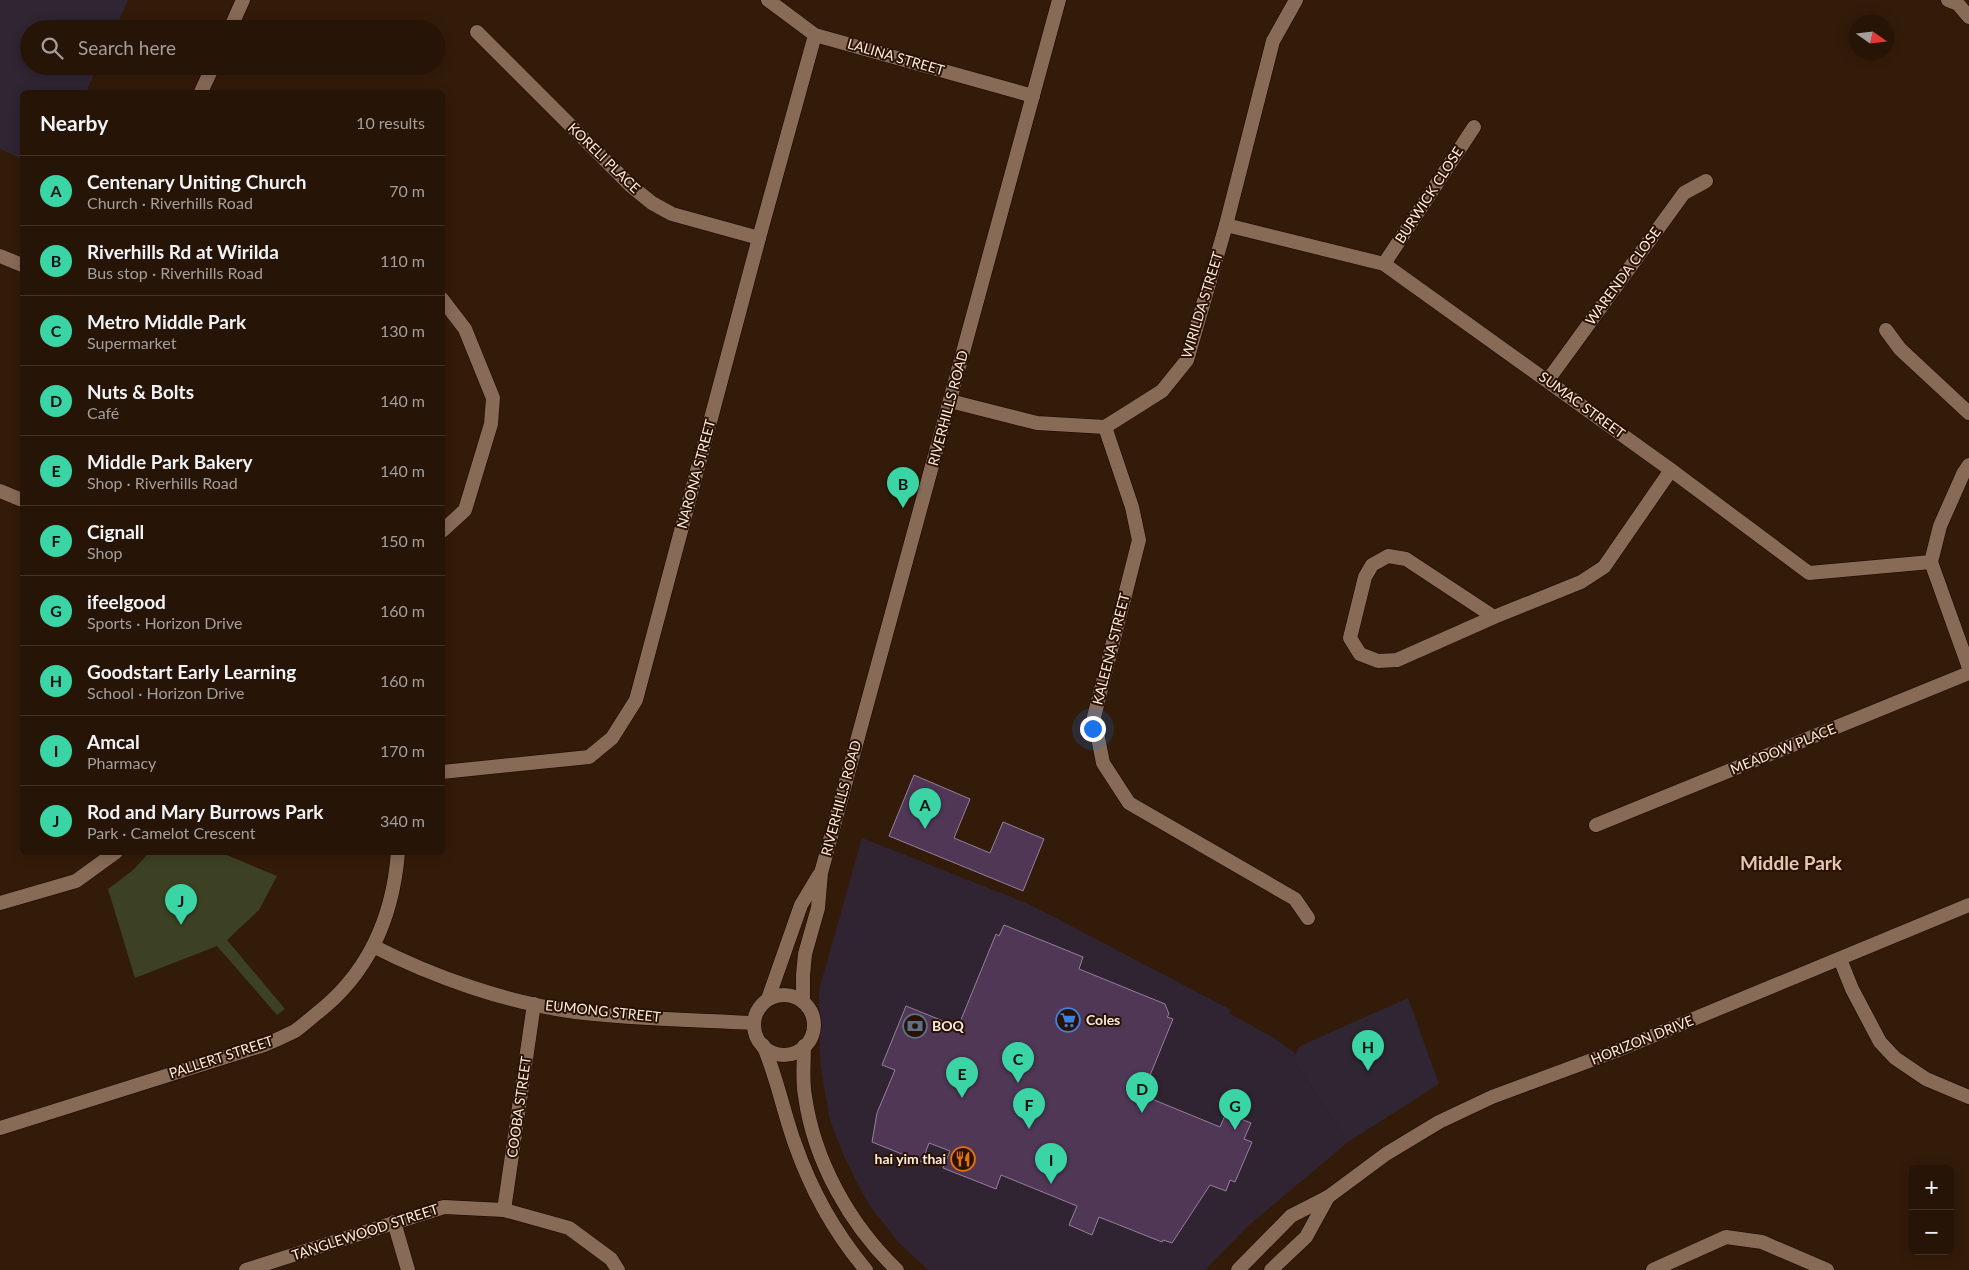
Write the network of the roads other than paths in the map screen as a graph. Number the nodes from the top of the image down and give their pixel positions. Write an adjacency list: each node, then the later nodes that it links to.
1 (243, 0): 7 (street)
2 (768, 0): 9 (street, LALINA STREET)
3 (1059, 0): 12 (street, RIVERHILLS ROAD)
4 (1296, 0): 15 (street, WIRILDA STREET)
5 (1948, 0): 6 (street)
6 (1969, 17)
7 (234, 20)
8 (477, 32): 16 (street, KORELI PLACE)
9 (815, 35): 12 (street, LALINA STREET); 16 (street, NARONA STREET)
10 (209, 75): 11 (street)
11 (202, 90)
12 (1033, 96): 23 (street, RIVERHILLS ROAD)
13 (1474, 127): 19 (street, BURWICK CLOSE)
14 (1706, 181): 22 (street, WARENDA CLOSE)
15 (1226, 225): 19 (street, SUMAC STREET); 25 (street, WIRILDA STREET)
16 (759, 238): 35 (street, NARONA STREET)
17 (0, 256): 18 (street)
18 (20, 263)
19 (1384, 264): 22 (street, SUMAC STREET)
20 (445, 304): 30 (street)
21 (1886, 330): 24 (street)
22 (1548, 380): 27 (street, SUMAC STREET)
23 (950, 401): 25 (street); 39 (street, RIVERHILLS ROAD)
24 (1969, 413)
25 (1105, 427): 42 (street, KALEENA STREET)
26 (1969, 465): 31 (street)
27 (1671, 470): 31 (street, SUMAC STREET); 32 (street)
28 (0, 490): 29 (street)
29 (20, 499)
30 (445, 528)
31 (1931, 562): 33 (street)
32 (1494, 617): 32 (street)
33 (1969, 668)
34 (1969, 673): 36 (street, MEADOW PLACE)
35 (445, 772)
36 (1596, 825)
37 (112, 855): 40 (street)
38 (398, 855): 43 (street, PALLERT STREET)
39 (821, 873): 45 (street, RIVERHILLS ROAD); 46 (street, RIVERHILLS ROAD)
40 (0, 904)
41 (1969, 905): 44 (street, HORIZON DRIVE)
42 (1308, 918)
43 (373, 946): 47 (street, EUMONG STREET); 52 (street, PALLERT STREET)
44 (1840, 959): 51 (street); 53 (street, HORIZON DRIVE)
45 (768, 999): 46 (street); 48 (street)
46 (803, 1002): 50 (street)
47 (534, 1004): 48 (street, EUMONG STREET); 54 (street, COOBA STREET)
48 (754, 1023): 49 (street)
49 (763, 1046): 50 (street); 59 (street)
50 (804, 1046): 60 (street)
51 (1969, 1097)
52 (0, 1128)
53 (1328, 1197): 61 (street, HORIZON DRIVE); 62 (street, HORIZON DRIVE)
54 (504, 1210): 55 (street, TANGLEWOOD STREET); 58 (street, TANGLEWOOD STREET)
55 (394, 1222): 56 (street, TANGLEWOOD STREET); 57 (street)
56 (246, 1270)
57 (408, 1270)
58 (618, 1270)
59 (866, 1270)
60 (897, 1270)
61 (1238, 1270)
62 (1271, 1270)
63 (1653, 1270): 64 (street)
64 (1827, 1270)

